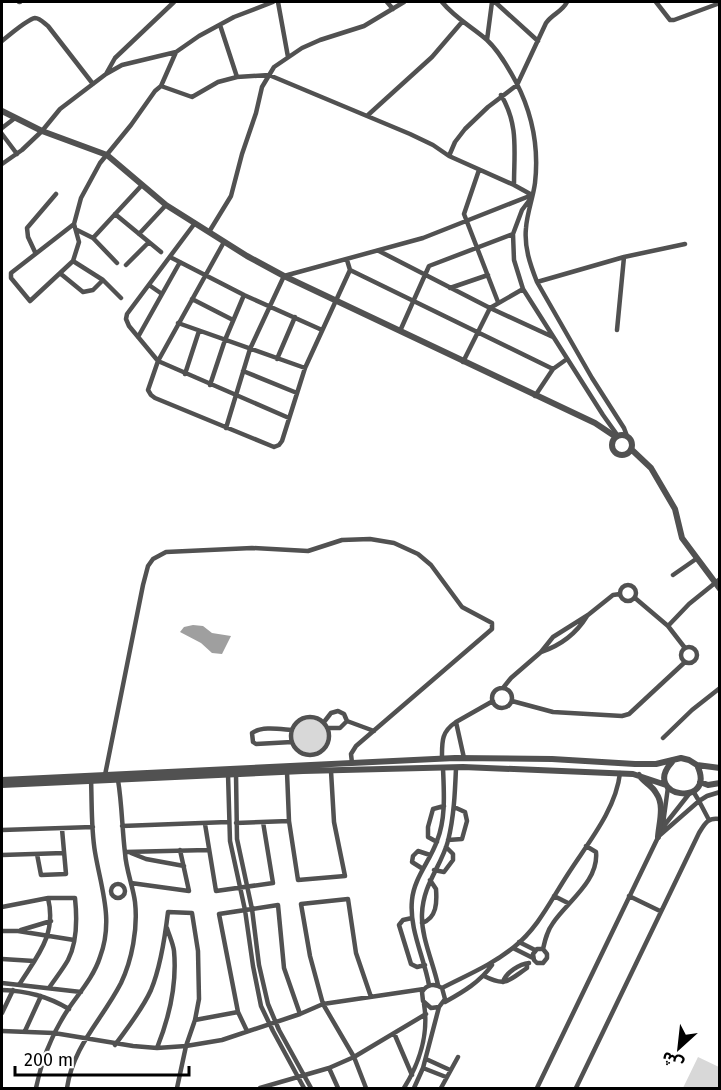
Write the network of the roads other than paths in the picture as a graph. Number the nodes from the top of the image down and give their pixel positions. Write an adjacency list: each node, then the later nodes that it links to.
1 (174, 2): 19 (street)
2 (273, 2): 13 (street)
3 (278, 2): 18 (street)
4 (387, 2): 11 (street)
5 (404, 2): 11 (street)
6 (442, 2): 12 (street)
7 (493, 2): 14 (street); 16 (street)
8 (567, 2): 16 (street)
9 (656, 2): 10 (street)
10 (720, 3)
11 (393, 9): 18 (street)
12 (462, 22): 14 (street); 27 (street)
13 (220, 26): 17 (street); 21 (street)
14 (487, 40): 23 (street)
15 (2, 41): 22 (street)
16 (538, 41): 23 (street)
17 (176, 52): 19 (street); 24 (street)
18 (288, 57): 20 (street)
19 (106, 74): 22 (street)
20 (269, 75): 21 (street); 27 (street); 47 (street)
21 (237, 77): 24 (street)
22 (93, 84): 30 (street)
23 (517, 85): 25 (street); 40 (street)
24 (161, 86): 33 (street)
25 (501, 95): 34 (street); 38 (street)
26 (2, 111): 28 (street)
27 (368, 115): 34 (street)
28 (15, 118): 29 (street); 30 (street)
29 (2, 128)
30 (42, 131): 32 (street); 33 (street)
31 (2, 134): 32 (street)
32 (17, 154): 35 (street)
33 (107, 155): 37 (street); 45 (street)
34 (449, 156): 36 (street)
35 (2, 164)
36 (478, 170): 38 (street); 43 (street)
37 (142, 185): 41 (street); 42 (street)
38 (514, 185): 40 (street)
39 (56, 195): 56 (street)
40 (532, 195): 43 (street); 49 (street); 72 (street)
41 (166, 205): 44 (street); 48 (street)
42 (115, 214): 48 (street); 50 (street)
43 (467, 221): 54 (street); 55 (street)
44 (195, 223): 47 (street); 58 (street)
45 (74, 224): 46 (street); 56 (street)
46 (77, 230): 50 (street); 61 (street)
47 (209, 232): 52 (street)
48 (139, 234): 51 (street)
49 (513, 234): 54 (street); 75 (street)
50 (93, 238): 63 (street)
51 (149, 242): 57 (street); 64 (street)
52 (224, 242): 68 (street); 69 (street)
53 (685, 244): 59 (street)
54 (478, 247): 67 (street); 70 (street)
55 (379, 251): 60 (street); 70 (street)
56 (35, 252): 66 (street)
57 (161, 252)
58 (170, 257): 62 (street); 73 (street)
59 (624, 257): 72 (street); 89 (street)
60 (347, 260): 65 (street); 69 (street)
61 (73, 261): 66 (street); 71 (street)
62 (180, 262): 68 (street); 76 (street)
63 (117, 263)
64 (126, 265)
65 (350, 270): 80 (street); 81 (street)
66 (61, 274): 71 (street)
67 (488, 275): 74 (street); 82 (street)
68 (205, 276): 77 (street); 79 (street)
69 (284, 276): 80 (street); 83 (street)
70 (425, 276): 74 (street); 81 (street)
71 (103, 280): 78 (street)
72 (537, 282): 112 (street)
73 (149, 285): 76 (street); 93 (street)
74 (450, 288): 84 (street)
75 (523, 289): 82 (street); 94 (street)
76 (162, 294): 93 (street)
77 (244, 295): 83 (street); 86 (street)
78 (121, 298)
79 (192, 299): 86 (street); 87 (street)
80 (336, 300): 88 (street); 91 (street)
81 (414, 301): 91 (street); 92 (street)
82 (498, 302): 84 (street)
83 (270, 306): 85 (street); 96 (street)
84 (490, 308): 92 (street); 94 (street)
85 (295, 317): 88 (street); 97 (street)
86 (233, 320): 95 (street)
87 (178, 323): 90 (street); 99 (street)
88 (322, 330): 101 (street)
89 (617, 330)
90 (199, 331): 95 (street); 104 (street)
91 (400, 331): 100 (street)
92 (478, 333): 100 (street); 102 (street)
93 (138, 337): 99 (street)
94 (554, 337): 98 (street)
95 (225, 340): 96 (street); 105 (street)
96 (250, 349): 97 (street); 103 (street)
97 (277, 359): 101 (street)
98 (567, 359): 102 (street); 111 (street)
99 (158, 361): 104 (street); 110 (street)
100 (463, 362): 108 (street)
101 (305, 368): 106 (street)
102 (553, 369): 108 (street)
103 (243, 371): 106 (street); 107 (street)
104 (185, 374): 105 (street)
105 (210, 385): 107 (street)
106 (297, 393): 109 (street)
107 (236, 396): 109 (street); 110 (street)
108 (535, 396): 111 (street)
109 (288, 418): 110 (street)
110 (226, 428)
111 (617, 436): 112 (street); 113 (street)
112 (627, 436): 113 (street)
113 (631, 449): 114 (street)
114 (696, 559): 115 (street); 116 (street)
115 (673, 575)
116 (717, 581): 117 (street); 121 (street)
117 (720, 589)
118 (620, 594): 119 (street); 119 (street); 120 (street)
119 (635, 598): 121 (street)
120 (588, 615): 123 (street); 123 (street)
121 (668, 626): 122 (street)
122 (685, 648): 124 (street); 124 (street)
123 (541, 652): 125 (street)
124 (686, 662): 128 (street)
125 (503, 688): 127 (street); 128 (street)
126 (720, 688): 135 (street)
127 (493, 700): 128 (street); 131 (street)
128 (512, 701)
129 (324, 722): 130 (street); 132 (street); 133 (street)
130 (347, 722): 132 (street); 134 (street)
131 (456, 722): 139 (street); 140 (street)
132 (328, 728): 137 (street)
133 (291, 730): 136 (street); 136 (street)
134 (374, 731): 142 (street); 153 (street)
135 (663, 738)
136 (292, 742): 138 (street)
137 (320, 752): 138 (street); 143 (street)
138 (302, 753): 145 (street)
139 (442, 758): 140 (street); 142 (street)
140 (464, 758): 141 (street)
141 (672, 761): 144 (street); 163 (street)
142 (352, 763): 143 (street)
143 (321, 764): 145 (street)
144 (696, 765): 148 (street); 158 (street)
145 (302, 766): 153 (street)
146 (443, 768): 147 (street); 149 (street); 160 (street)
147 (456, 768): 151 (street); 161 (street)
148 (720, 768)
149 (332, 771): 150 (street); 171 (street)
150 (287, 772): 152 (street); 171 (street)
151 (620, 773): 154 (street); 184 (street)
152 (232, 774): 157 (street); 172 (street); 174 (street)
153 (105, 775): 155 (street)
154 (639, 775): 163 (street); 181 (street)
155 (91, 778): 156 (street); 157 (street); 162 (street); 177 (street)
156 (2, 780)
157 (118, 780): 176 (street)
158 (700, 782): 159 (street); 164 (street)
159 (720, 783)
160 (443, 784): 161 (street); 167 (street)
161 (455, 784): 168 (street)
162 (2, 785)
163 (667, 786): 164 (street); 178 (street)
164 (691, 792): 166 (street); 178 (street)
165 (720, 792): 166 (street)
166 (699, 801): 170 (street); 181 (street)
167 (444, 806): 183 (street); 183 (street)
168 (454, 807): 182 (street); 182 (street)
169 (720, 819): 170 (street)
170 (709, 820): 213 (street)
171 (289, 821): 173 (street)
172 (228, 822): 175 (street); 199 (street)
173 (263, 822): 174 (street); 198 (street)
174 (236, 823): 198 (street)
175 (205, 824): 176 (street); 187 (street)
176 (122, 825): 188 (street)
177 (93, 827): 179 (street); 201 (street)
178 (663, 827): 181 (street)
179 (62, 829): 180 (street); 189 (street)
180 (2, 830)
181 (658, 837): 205 (street)
182 (448, 840): 185 (street)
183 (437, 842): 192 (street)
184 (586, 846): 204 (street); 209 (street)
185 (446, 847): 195 (street); 195 (street)
186 (180, 850): 187 (street); 188 (street); 193 (street)
187 (208, 850): 199 (street)
188 (127, 852): 193 (street); 197 (street)
189 (64, 853): 190 (street); 190 (street)
190 (37, 854): 191 (street)
191 (2, 855)
192 (430, 855): 194 (street); 194 (street)
193 (184, 866): 197 (street)
194 (423, 869): 207 (street)
195 (434, 870): 196 (street)
196 (430, 880): 208 (street); 216 (street)
197 (130, 883): 200 (street)
198 (247, 887): 199 (street); 211 (street)
199 (241, 888): 212 (street)
200 (132, 890): 203 (street); 259 (street)
201 (104, 891): 202 (street); 239 (street)
202 (111, 891): 203 (street); 203 (street)
203 (124, 891)
204 (554, 896): 209 (street); 222 (street)
205 (629, 896): 213 (street); 285 (street)
206 (48, 898): 210 (street); 215 (street); 221 (street)
207 (412, 899): 208 (street); 214 (street)
208 (423, 900): 216 (street)
209 (568, 903): 224 (street)
210 (2, 907)
211 (252, 909): 212 (street); 249 (street); 252 (street)
212 (245, 910): 248 (street); 253 (street)
213 (660, 911): 286 (street)
214 (412, 918): 230 (street); 230 (street)
215 (51, 921): 219 (street); 220 (street)
216 (422, 923): 235 (street)
217 (166, 925): 251 (street); 260 (street); 262 (street)
218 (2, 931): 219 (street)
219 (18, 931): 220 (street)
220 (48, 937): 221 (street); 228 (street)
221 (74, 940): 236 (street)
222 (519, 942): 223 (street); 225 (street)
223 (513, 948): 227 (street); 229 (street)
224 (543, 949): 225 (street); 227 (street)
225 (535, 950): 227 (street)
226 (2, 958): 228 (street)
227 (533, 959): 231 (street)
228 (34, 961): 233 (street)
229 (493, 963): 231 (street); 235 (street)
230 (425, 965): 234 (street)
231 (484, 976): 242 (street)
232 (2, 983): 233 (street)
233 (19, 985): 236 (street)
234 (427, 987): 235 (street); 241 (street); 244 (street)
235 (440, 987): 242 (street)
236 (49, 988): 239 (street)
237 (2, 990): 238 (street)
238 (13, 990): 240 (street); 247 (street)
239 (81, 992): 246 (street)
240 (41, 996): 246 (street); 254 (street)
241 (371, 997): 243 (street); 243 (street)
242 (444, 1002): 245 (street)
243 (323, 1004): 249 (street); 263 (street)
244 (424, 1004): 245 (street); 250 (street)
245 (439, 1007): 266 (street)
246 (69, 1009): 257 (street)
247 (2, 1012)
248 (238, 1012): 251 (street); 255 (street)
249 (300, 1014): 252 (street)
250 (426, 1014): 258 (street); 265 (street)
251 (195, 1020): 261 (street)
252 (276, 1022): 253 (street); 269 (street)
253 (269, 1023): 255 (street); 271 (street)
254 (25, 1031): 256 (street); 257 (street)
255 (247, 1031): 261 (street)
256 (2, 1032)
257 (54, 1033): 259 (street); 274 (street)
258 (394, 1033): 263 (street); 270 (street)
259 (86, 1039): 260 (street); 275 (street)
260 (115, 1045): 262 (street)
261 (186, 1046): 262 (street); 276 (street)
262 (157, 1048)
263 (354, 1057): 267 (street); 281 (street)
264 (458, 1057): 268 (street)
265 (418, 1060): 266 (street); 270 (street)
266 (424, 1063): 268 (street); 272 (street); 283 (street)
267 (329, 1068): 269 (street); 280 (street)
268 (450, 1070): 272 (street)
269 (305, 1075): 271 (street); 279 (street)
270 (412, 1075): 282 (street)
271 (298, 1076): 273 (street); 278 (street)
272 (446, 1077): 284 (street)
273 (274, 1086): 277 (street)
274 (36, 1089)
275 (67, 1089)
276 (177, 1089)
277 (260, 1089)
278 (304, 1089)
279 (311, 1089)
280 (338, 1089)
281 (366, 1089)
282 (404, 1089)
283 (414, 1089)
284 (441, 1089)
285 (537, 1089)
286 (576, 1089)

